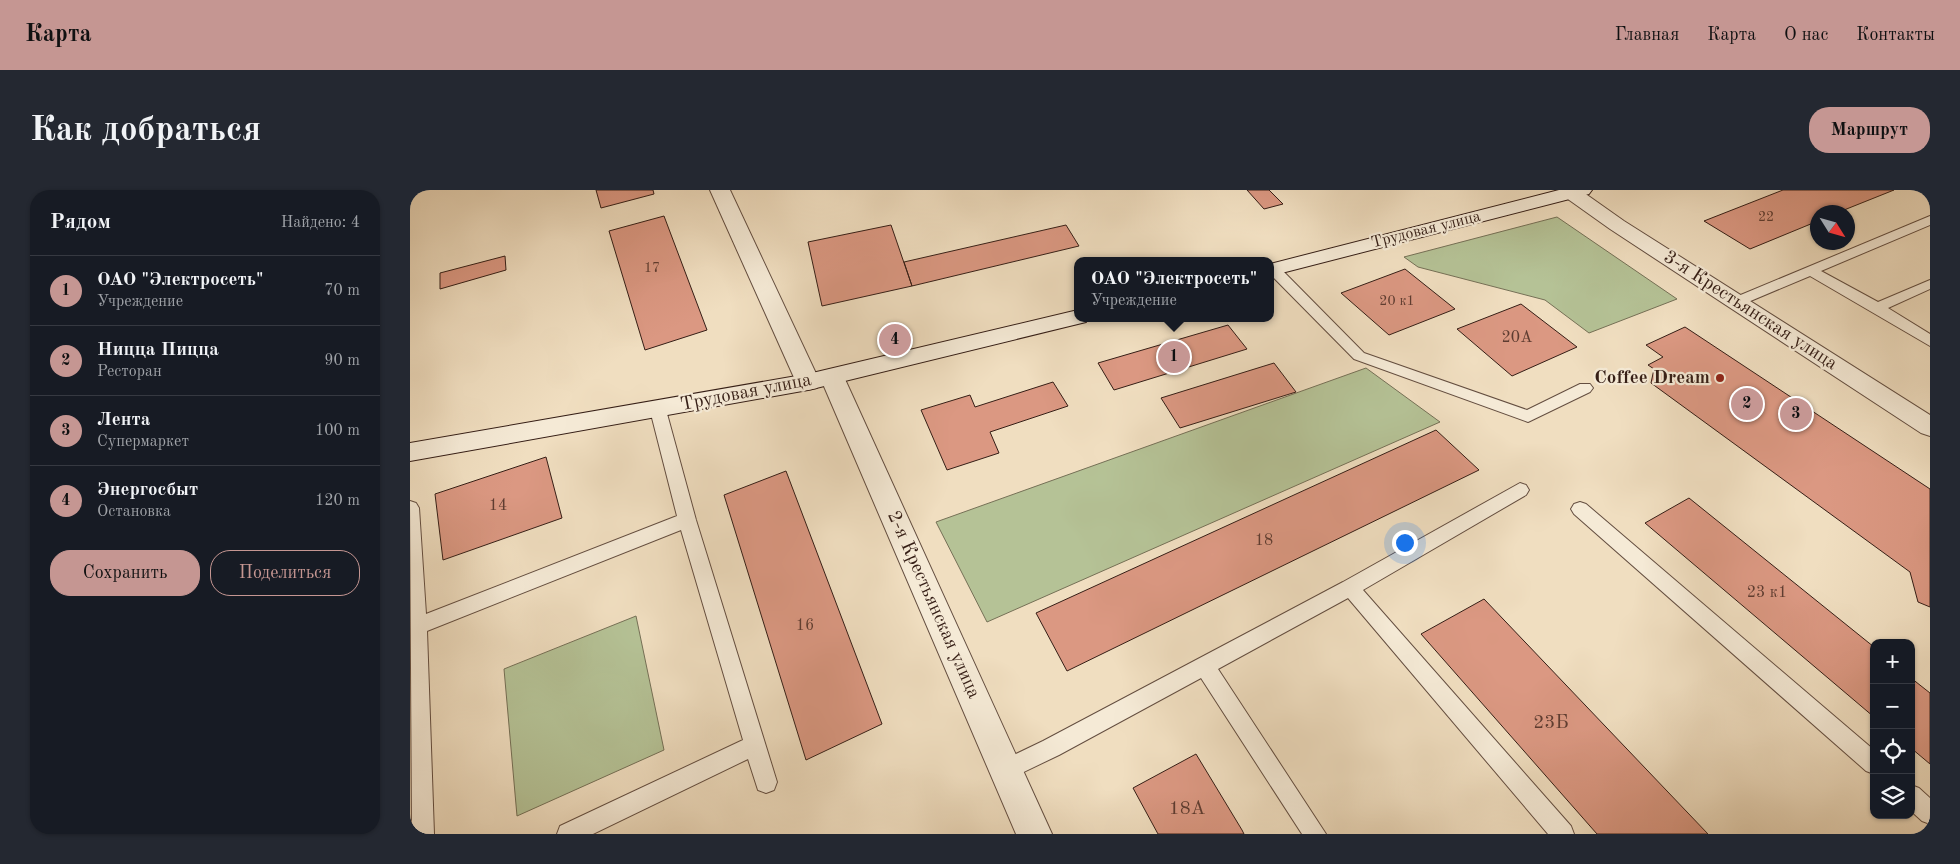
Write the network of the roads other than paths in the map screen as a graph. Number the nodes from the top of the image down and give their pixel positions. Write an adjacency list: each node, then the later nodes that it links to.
1 (720, 190): 12 (street, 2-я Крестьянская улица)
2 (1574, 191): 4 (street, Трудовая улица); 8 (street, 3-я Крестьянская улица)
3 (1930, 220): 5 (lane)
4 (1274, 269)
5 (1810, 270): 8 (lane); 9 (lane)
6 (1274, 272): 13 (lane)
7 (1930, 284): 9 (lane)
8 (1736, 302): 15 (street, 3-я Крестьянская улица)
9 (1877, 308): 11 (lane)
10 (1074, 318): 12 (street, Трудовая улица)
11 (1930, 341)
12 (820, 379): 14 (street, Трудовая улица); 26 (street, 2-я Крестьянская улица)
13 (1584, 388)
14 (658, 410): 16 (street, Трудовая улица); 20 (lane)
15 (1930, 427)
16 (410, 452)
17 (1520, 490): 21 (lane)
18 (410, 508): 22 (lane)
19 (1580, 509): 25 (lane)
20 (687, 520): 22 (lane); 24 (lane)
21 (1350, 588): 23 (lane); 34 (lane)
22 (413, 627): 30 (lane)
23 (1204, 665): 26 (lane); 33 (lane)
24 (754, 746): 27 (lane); 31 (lane)
25 (1870, 761)
26 (1005, 770): 32 (street, 2-я Крестьянская улица)
27 (766, 782)
28 (1915, 800): 29 (lane)
29 (1930, 813)
30 (423, 834)
31 (568, 834)
32 (1034, 834)
33 (1315, 834)
34 (1563, 834)

